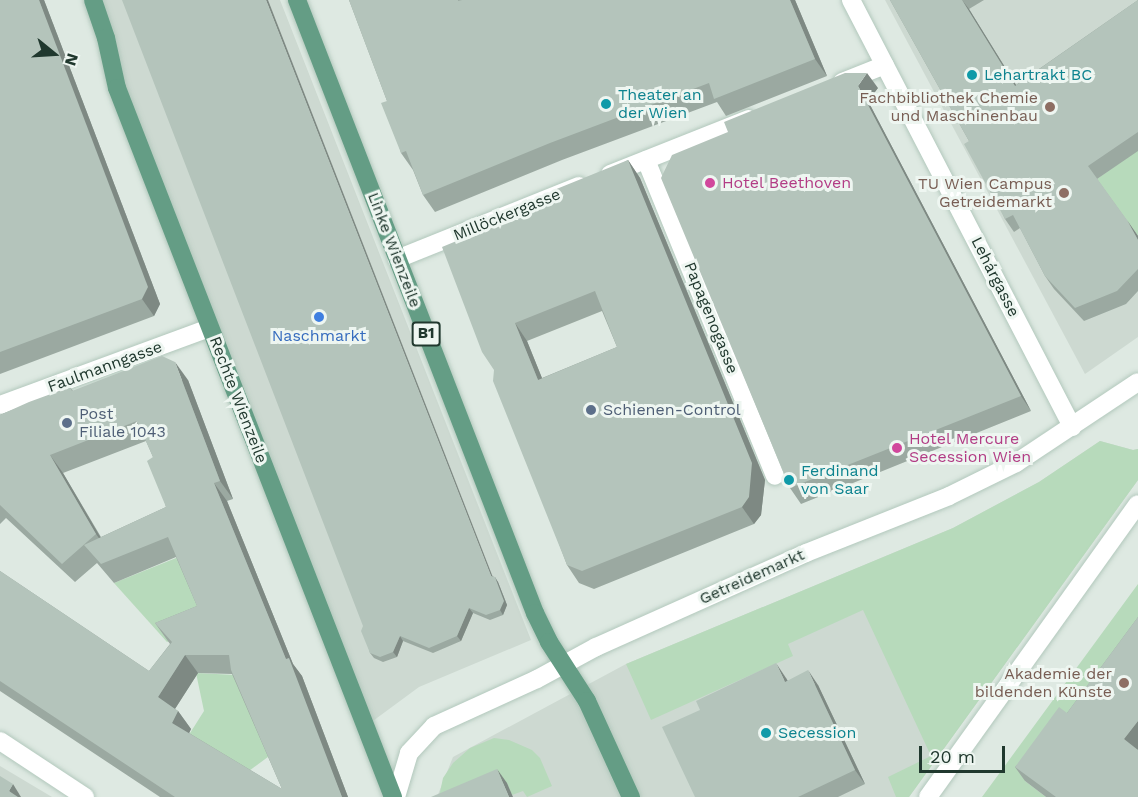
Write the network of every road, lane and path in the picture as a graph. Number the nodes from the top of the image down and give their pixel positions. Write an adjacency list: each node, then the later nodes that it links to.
1 (93, 0): 9 (main road, Rechte Wienzeile)
2 (297, 0): 8 (main road, Linke Wienzeile / B1)
3 (851, 0): 4 (street, Lehárgasse)
4 (885, 65): 5 (street); 12 (street, Lehárgasse)
5 (830, 87)
6 (765, 112): 7 (street, Millöckergasse)
7 (646, 160): 8 (street, Millöckergasse); 13 (street, Papagenogasse)
8 (397, 259): 15 (main road, Linke Wienzeile / B1)
9 (210, 328): 11 (street, Faulmanngasse); 18 (main road, Rechte Wienzeile)
10 (1138, 382): 12 (street, Getreidemarkt)
11 (0, 405)
12 (1072, 427): 15 (street, Getreidemarkt)
13 (775, 476)
14 (1138, 504): 20 (street)
15 (564, 664): 18 (street, Getreidemarkt); 19 (main road, B1)
16 (0, 741): 17 (street)
17 (85, 797)
18 (395, 797)
19 (631, 797)
20 (928, 797)

